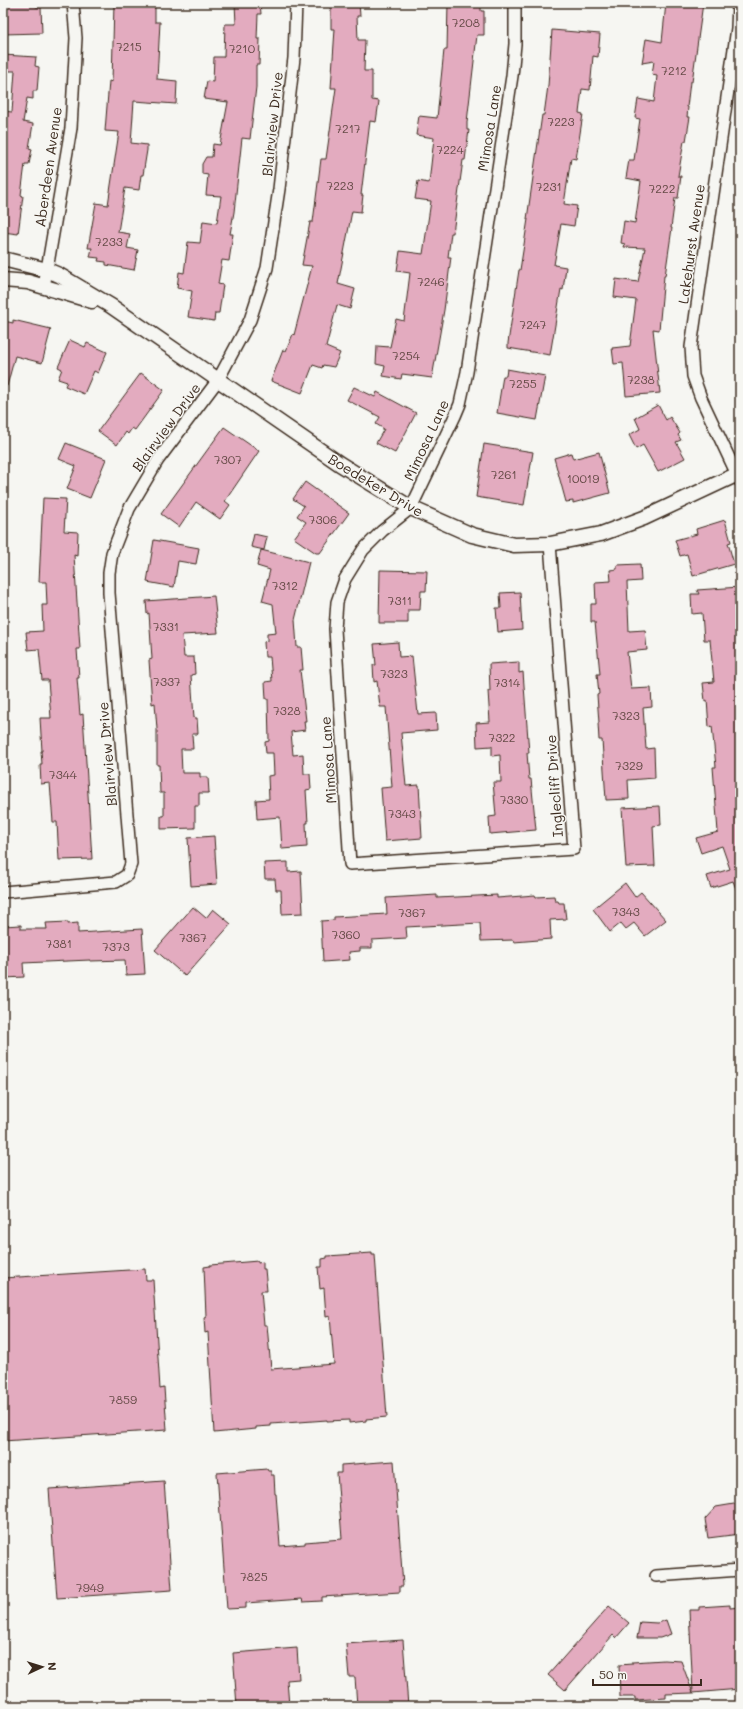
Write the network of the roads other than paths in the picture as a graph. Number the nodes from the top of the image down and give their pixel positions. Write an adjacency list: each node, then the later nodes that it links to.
1 (73, 3): 6 (street, Aberdeen Avenue)
2 (296, 3): 10 (street, Blairview Drive)
3 (515, 3): 12 (street, Mimosa Lane)
4 (738, 3): 11 (street, Lakehurst Avenue)
5 (3, 259): 6 (street, Boedeker Drive)
6 (47, 270): 8 (street, Aberdeen Avenue); 9 (street, Boedeker Drive)
7 (3, 280): 8 (street, Boedeker Drive)
8 (44, 287): 9 (street, Boedeker Drive)
9 (111, 306): 10 (street, Boedeker Drive)
10 (218, 380): 12 (street, Boedeker Drive); 15 (street, Blairview Drive)
11 (739, 476): 13 (street, Boedeker Drive)
12 (410, 508): 13 (street, Boedeker Drive); 14 (street, Mimosa Lane)
13 (550, 544): 14 (street, Inglecliff Drive)
14 (350, 864)
15 (3, 892)
16 (740, 1570): 17 (street)
17 (656, 1576)

